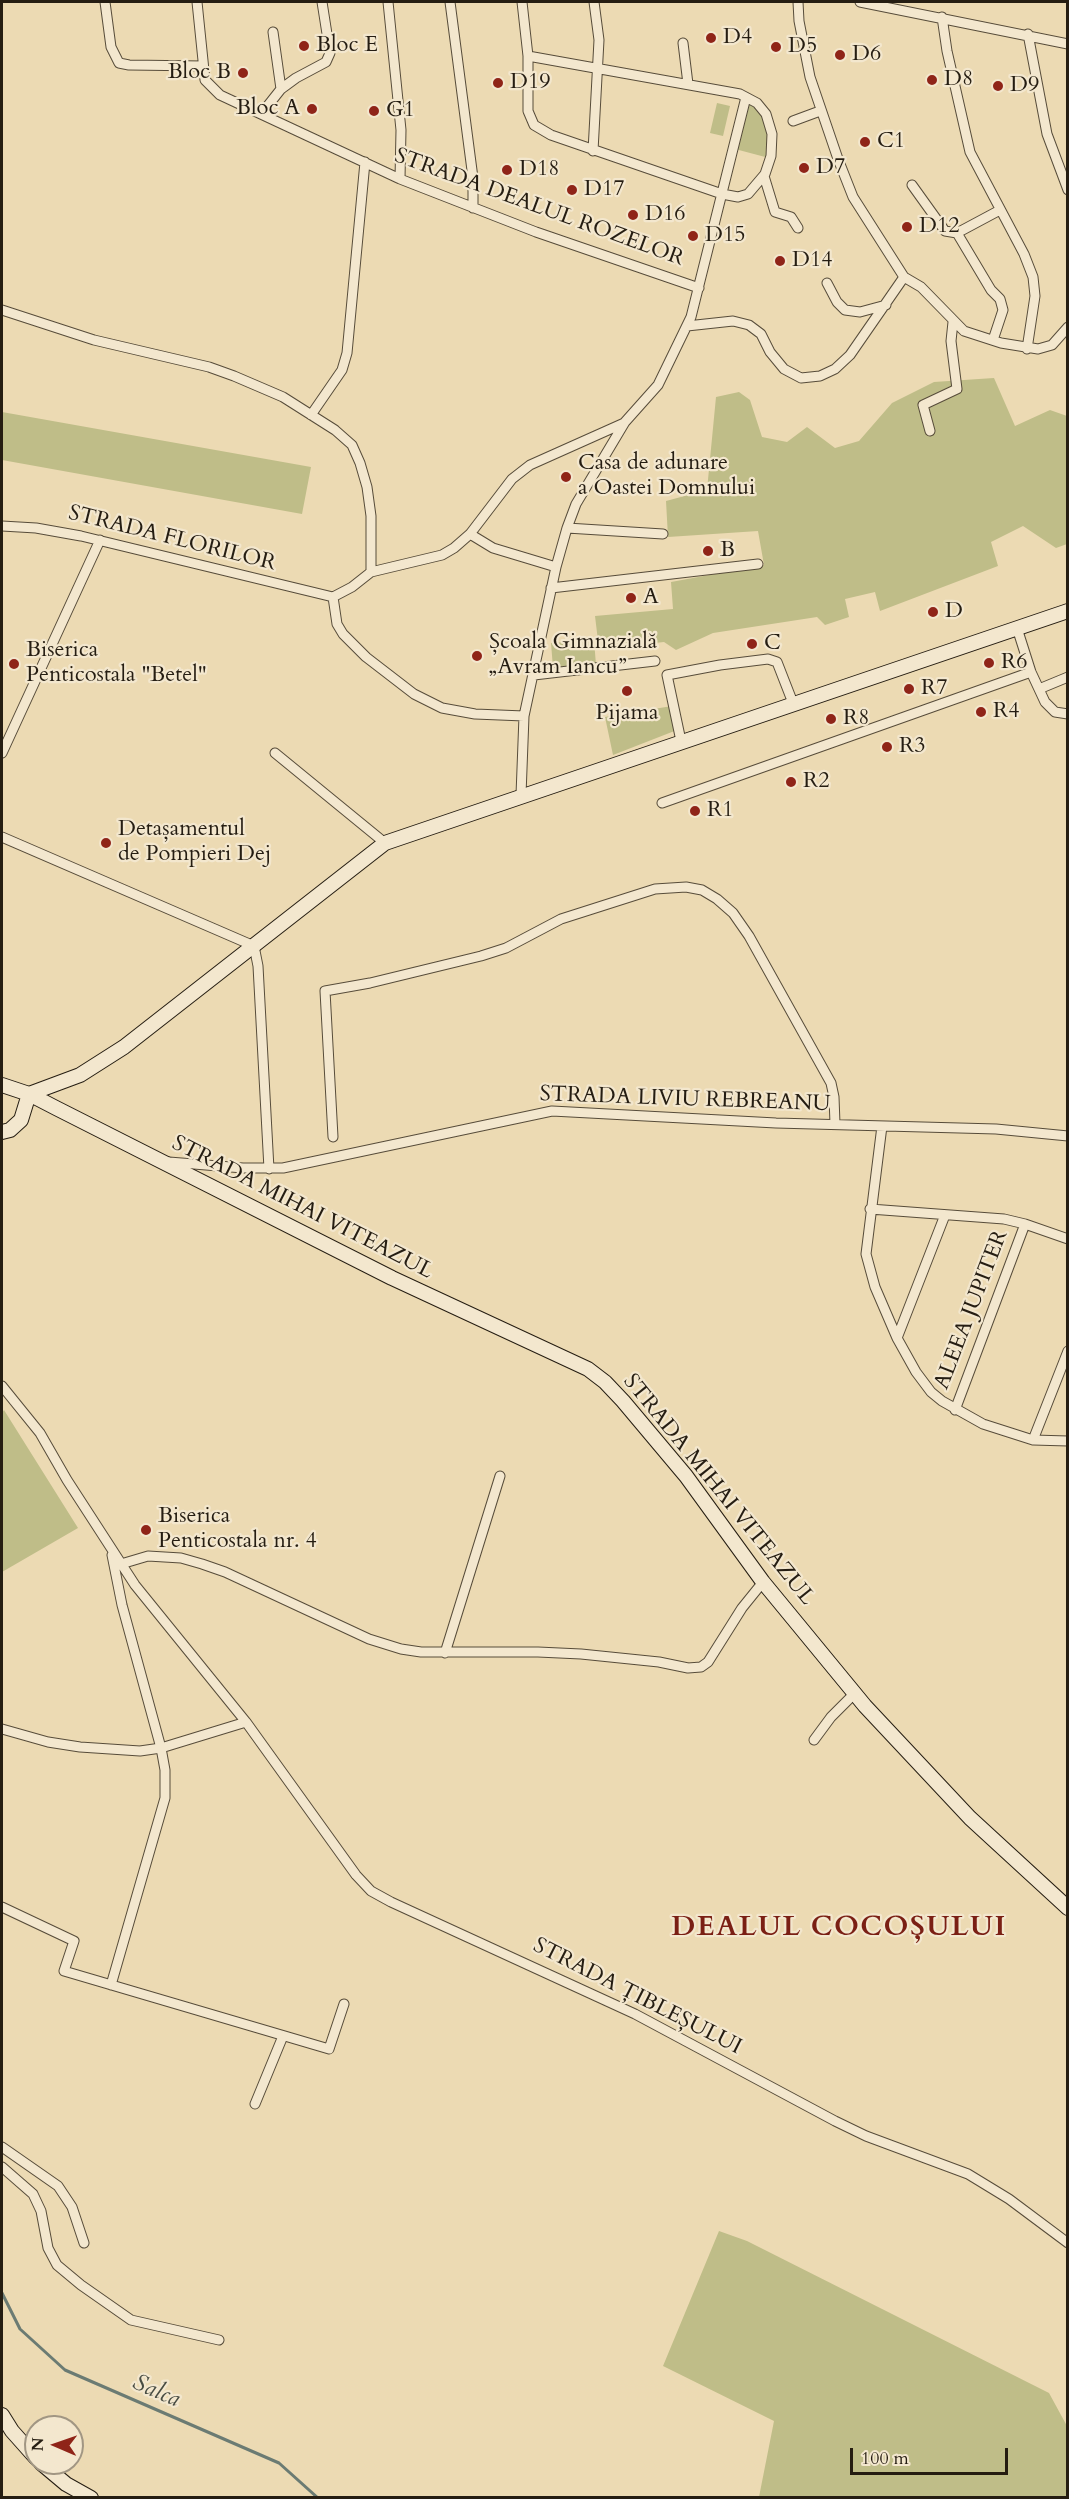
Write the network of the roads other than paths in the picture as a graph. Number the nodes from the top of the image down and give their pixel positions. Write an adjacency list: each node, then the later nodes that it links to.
1 (105, 2): 17 (street)
2 (197, 2): 17 (street, STRADA DEALUL ROZELOR)
3 (322, 2): 20 (street)
4 (388, 2): 28 (street)
5 (450, 2): 32 (street)
6 (522, 2): 16 (street)
7 (594, 2): 18 (street)
8 (798, 2): 22 (street)
9 (860, 2): 10 (street)
10 (885, 4): 11 (street)
11 (942, 16): 13 (street); 33 (street)
12 (273, 32): 20 (street)
13 (1028, 34): 15 (street); 30 (street)
14 (683, 43): 19 (street)
15 (1068, 44)
16 (528, 56): 18 (street); 25 (street)
17 (203, 66): 23 (street, STRADA DEALUL ROZELOR)
18 (599, 67): 19 (street); 25 (street)
19 (688, 84): 21 (street)
20 (281, 89): 23 (street)
21 (746, 97): 27 (street); 31 (street)
22 (820, 111): 24 (street); 36 (street)
23 (261, 113): 26 (street, STRADA DEALUL ROZELOR)
24 (793, 121)
25 (593, 151): 31 (street)
26 (365, 162): 28 (street, STRADA DEALUL ROZELOR); 46 (street, STRADA DEALUL ROZELOR)
27 (764, 176): 31 (street); 34 (street)
28 (400, 179): 32 (street, STRADA DEALUL ROZELOR)
29 (912, 185): 35 (street)
30 (1068, 190)
31 (722, 194): 38 (street)
32 (473, 208): 38 (street, STRADA DEALUL ROZELOR)
33 (1000, 210): 35 (street); 45 (street)
34 (798, 228)
35 (957, 233): 44 (street)
36 (904, 277): 39 (street); 41 (street)
37 (827, 283): 39 (street)
38 (699, 288): 42 (street)
39 (886, 305): 42 (street)
40 (2, 310): 46 (street)
41 (953, 322): 44 (street); 48 (street)
42 (687, 326): 47 (street)
43 (1068, 327): 45 (street)
44 (993, 340): 45 (street)
45 (1027, 349)
46 (311, 415): 56 (street)
47 (625, 422): 50 (street); 51 (street)
48 (930, 431)
49 (2, 526): 53 (street, STRADA FLORILOR)
50 (567, 528): 52 (street); 55 (street)
51 (470, 534): 55 (street); 56 (street)
52 (663, 534)
53 (100, 540): 58 (street, STRADA FLORILOR); 72 (street)
54 (758, 564): 57 (street)
55 (556, 567): 57 (street)
56 (371, 572): 58 (street)
57 (551, 588): 63 (street)
58 (333, 597): 70 (street)
59 (1068, 611): 60 (main road)
60 (1017, 628): 62 (street); 66 (main road)
61 (655, 661): 63 (street)
62 (1031, 672): 65 (street); 75 (street)
63 (534, 675): 70 (street)
64 (1068, 677): 65 (street)
65 (1039, 688): 68 (street)
66 (793, 703): 71 (main road); 71 (street)
67 (1068, 707): 68 (street)
68 (1055, 712): 69 (street)
69 (1068, 714)
70 (524, 716): 74 (street)
71 (681, 741): 74 (main road)
72 (2, 753)
73 (275, 753): 77 (street)
74 (521, 795): 77 (main road)
75 (662, 803)
76 (2, 837): 78 (street)
77 (385, 843): 78 (main road)
78 (254, 946): 80 (main road); 87 (street)
79 (2, 1085): 80 (main road, STRADA MIHAI VITEAZUL)
80 (29, 1094): 83 (main road); 86 (main road, STRADA MIHAI VITEAZUL)
81 (835, 1124): 82 (street, STRADA LIVIU REBREANU); 85 (street); 87 (street, STRADA LIVIU REBREANU)
82 (882, 1126): 84 (street, STRADA LIVIU REBREANU); 88 (street)
83 (2, 1132)
84 (1068, 1136)
85 (333, 1137)
86 (163, 1162): 87 (street, STRADA LIVIU REBREANU); 101 (main road, STRADA MIHAI VITEAZUL)
87 (269, 1169)
88 (870, 1209): 89 (street); 92 (street)
89 (945, 1215): 90 (street); 92 (street)
90 (1025, 1224): 91 (street); 95 (street, ALEEA JUPITER)
91 (1068, 1239)
92 (897, 1338): 95 (street)
93 (1068, 1351): 96 (street)
94 (2, 1386): 99 (street, STRADA ȚIBLEȘULUI)
95 (955, 1410): 96 (street)
96 (1033, 1440): 97 (street)
97 (1068, 1441)
98 (500, 1476): 102 (street)
99 (111, 1550): 100 (street, STRADA ȚIBLEȘULUI); 107 (street, STRADA ȚIBLEȘULUI)
100 (121, 1564): 102 (street); 104 (street, STRADA ȚIBLEȘULUI)
101 (763, 1582): 102 (street); 103 (main road, STRADA MIHAI VITEAZUL)
102 (445, 1653)
103 (855, 1694): 106 (street); 109 (main road, STRADA MIHAI VITEAZUL)
104 (246, 1722): 107 (street); 117 (street, STRADA ȚIBLEȘULUI)
105 (2, 1730): 107 (street)
106 (814, 1740)
107 (160, 1748): 110 (street, STRADA ȚIBLEȘULUI)
108 (2, 1907): 110 (street)
109 (1068, 1908)
110 (111, 1985): 112 (street)
111 (344, 2004): 112 (street)
112 (283, 2036): 113 (street)
113 (255, 2104)
114 (2, 2147): 116 (street)
115 (2, 2167): 118 (street)
116 (84, 2242)
117 (1068, 2243)
118 (219, 2340)
119 (2, 2415): 120 (main road)
120 (24, 2444)
121 (55, 2475): 122 (main road)
122 (91, 2498)

